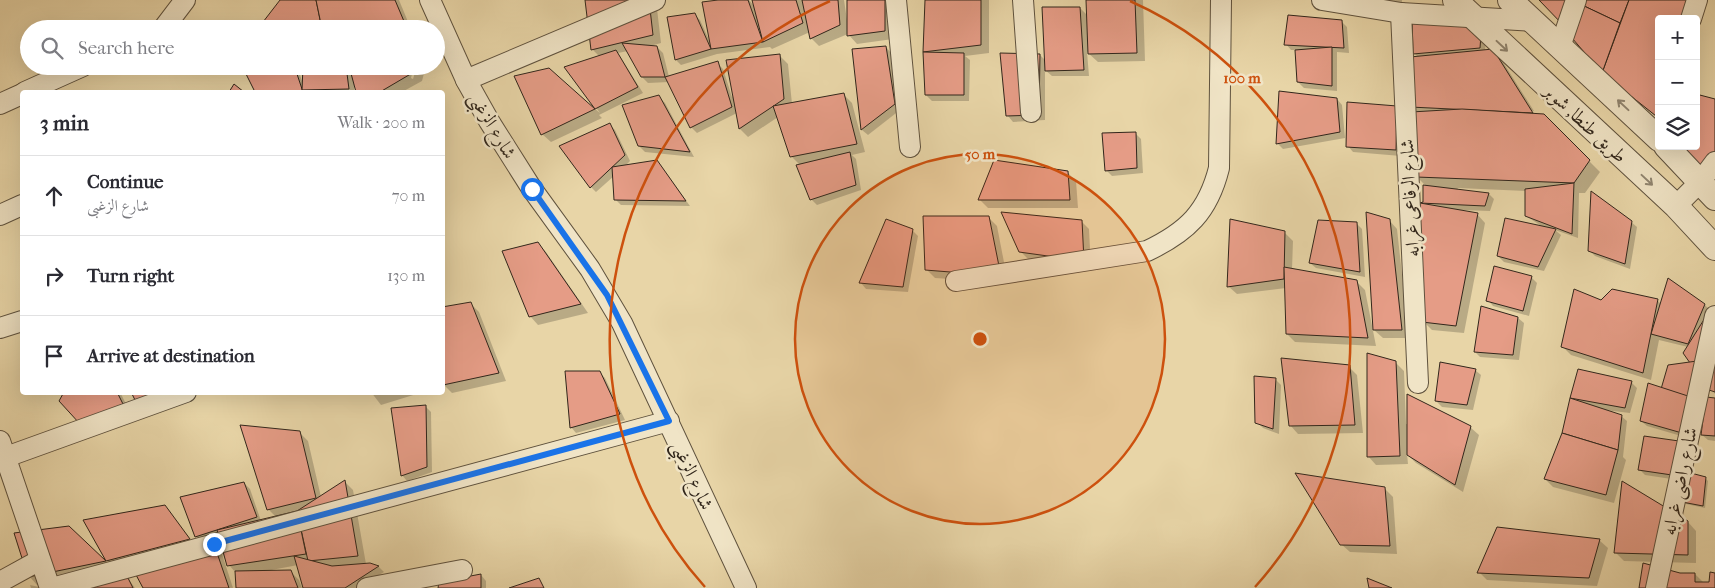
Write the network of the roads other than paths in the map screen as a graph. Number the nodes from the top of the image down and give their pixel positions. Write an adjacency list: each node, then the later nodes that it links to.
1 (185, 0): 15 (street)
2 (430, 0): 16 (street, شارع الزغبى)
3 (655, 0): 21 (street)
4 (896, 0): 27 (street)
5 (1024, 0): 25 (street)
6 (1221, 0): 35 (street)
7 (1322, 0): 12 (street)
8 (1455, 0): 14 (street, طريق طنطا, شوبر)
9 (1510, 0): 17 (street, طريق طنطا, شوبر)
10 (1576, 0): 19 (street)
11 (1697, 0): 13 (street)
12 (1401, 13): 14 (street); 39 (street, شارع الرفاعى غرابه)
13 (1692, 15)
14 (1471, 18): 17 (street); 32 (street, طريق طنطا, شوبر, one-way to 32)
15 (170, 20)
16 (439, 20)
17 (1533, 21): 19 (street, طريق طنطا, شوبر)
18 (445, 33): 21 (street, شارع الزغبى)
19 (1560, 47): 26 (street, طريق طنطا, شوبر, one-way to 19)
20 (63, 75): 22 (street)
21 (466, 80): 41 (street, شارع الزغبى)
22 (30, 90)
23 (20, 95): 24 (street)
24 (0, 104)
25 (1030, 112)
26 (1655, 132)
27 (910, 147)
28 (1672, 150): 30 (street, طريق طنطا, شوبر)
29 (1715, 162): 30 (street)
30 (1707, 190): 32 (street)
31 (20, 206): 33 (street)
32 (1676, 206): 34 (street, طريق طنطا, شوبر)
33 (0, 214)
34 (1715, 248)
35 (956, 281)
36 (1715, 316): 49 (street, شارع راضى غرابه)
37 (20, 322): 38 (street)
38 (0, 328)
39 (1418, 383)
40 (178, 395): 42 (street)
41 (669, 421): 46 (street); 48 (street, شارع الزغبى)
42 (4, 461): 43 (street)
43 (40, 560): 45 (street); 46 (street)
44 (462, 570): 47 (street)
45 (0, 582)
46 (51, 588)
47 (367, 588)
48 (746, 588)
49 (1656, 588)

